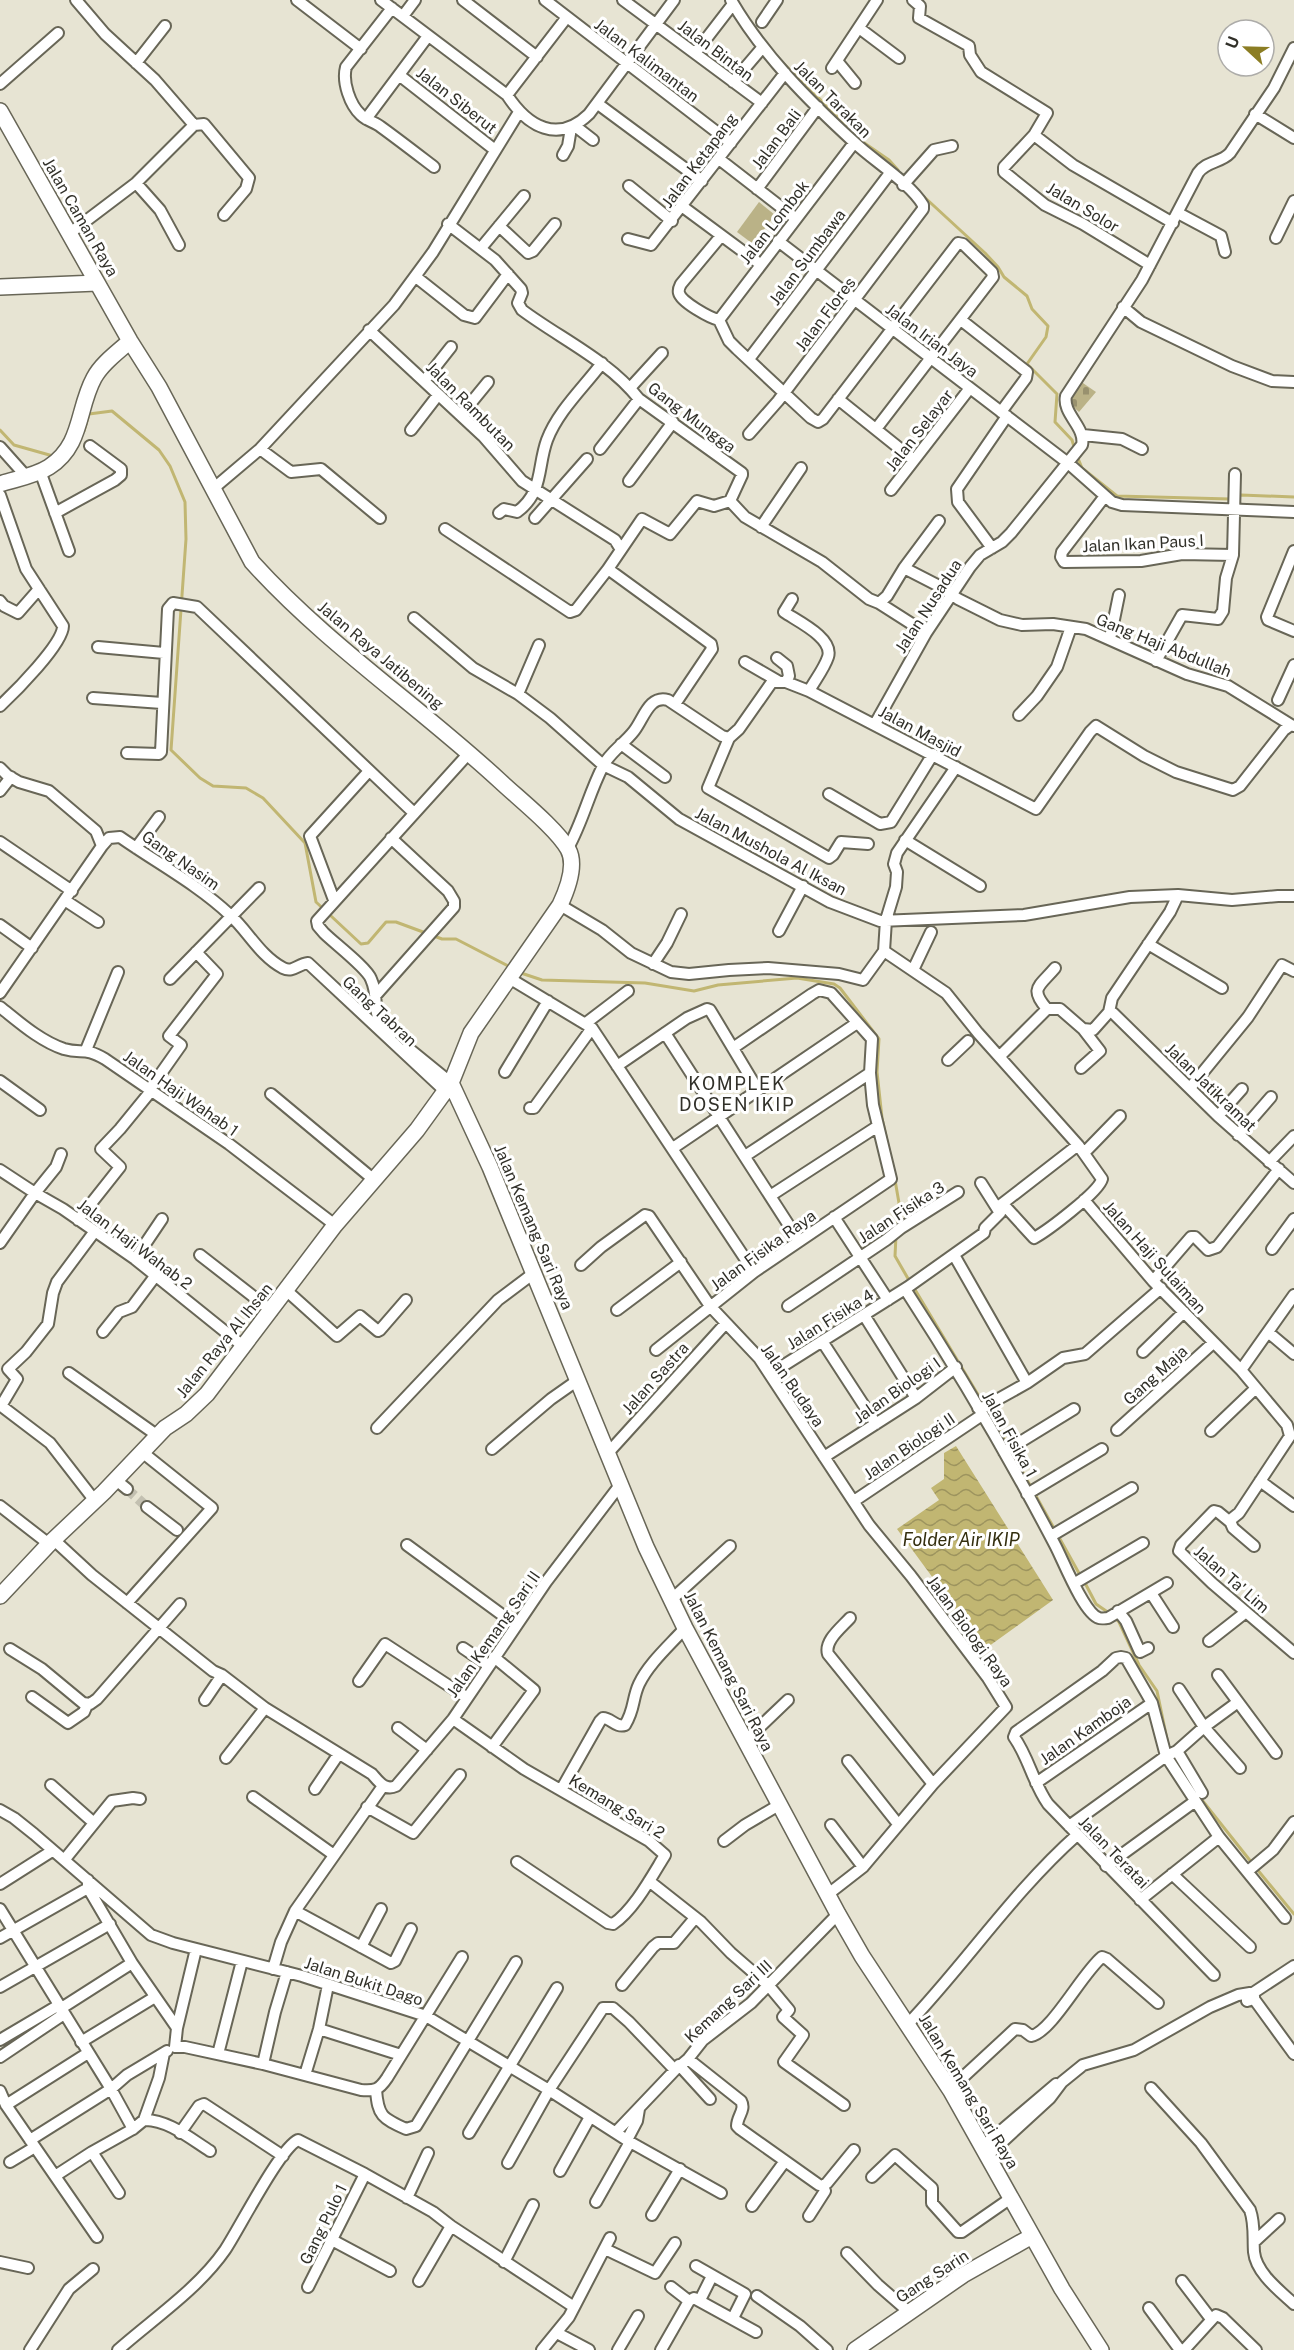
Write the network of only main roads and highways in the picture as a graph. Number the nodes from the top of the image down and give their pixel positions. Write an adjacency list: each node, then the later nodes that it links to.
1 (0, 111): 2 (main road, Jalan Caman Raya)
2 (97, 283): 3 (main road); 4 (main road, Jalan Caman Raya)
3 (0, 287)
4 (130, 341): 5 (main road); 6 (main road, Jalan Raya Jatibening)
5 (0, 484)
6 (448, 1087): 7 (main road, Jalan Raya Al Ihsan); 8 (main road, Jalan Kemang Sari Raya)
7 (0, 1596)
8 (1032, 2236): 9 (main road, Gang Sarin); 10 (main road, Jalan Kemang Sari Raya)
9 (855, 2350)
10 (1101, 2350)

